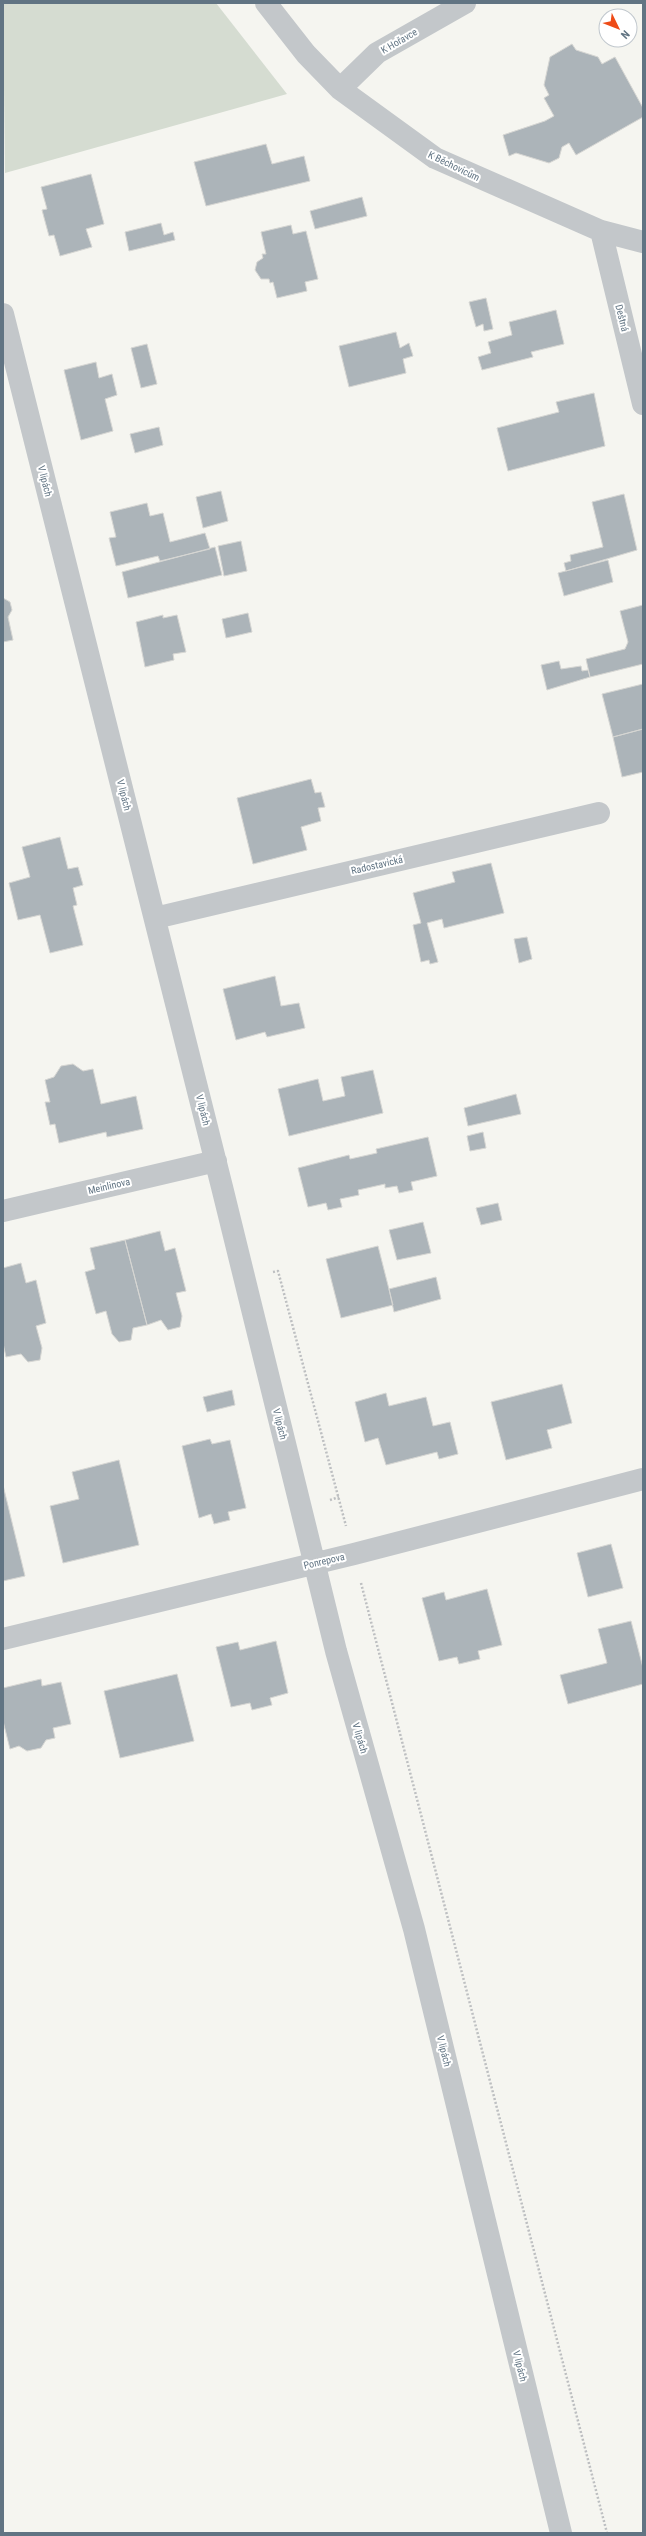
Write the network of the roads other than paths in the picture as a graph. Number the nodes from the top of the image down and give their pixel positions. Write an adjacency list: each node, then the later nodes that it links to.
1 (266, 3): 3 (street, K Běchovicům)
2 (465, 3): 3 (street, K Hořavce)
3 (340, 89): 4 (street, K Běchovicům)
4 (601, 231): 5 (street, K Běchovicům); 7 (street, Deštná)
5 (643, 242)
6 (3, 314): 9 (street, V lipách)
7 (643, 404)
8 (599, 813): 9 (street, Radostavická)
9 (155, 918): 10 (street, V lipách)
10 (216, 1161): 11 (street, Meinlinova); 13 (street, V lipách)
11 (3, 1211)
12 (643, 1479): 13 (street, Ponrepova)
13 (314, 1563): 14 (street, Ponrepova); 15 (street, V lipách)
14 (3, 1639)
15 (561, 2533)

